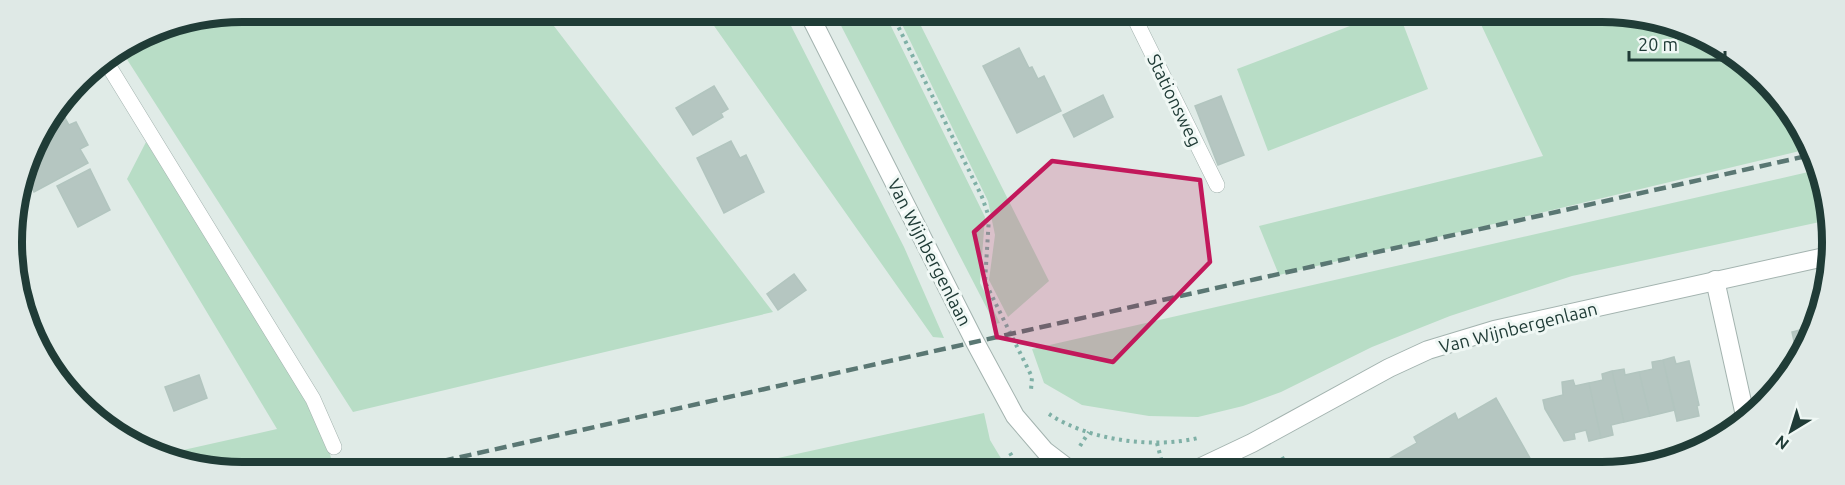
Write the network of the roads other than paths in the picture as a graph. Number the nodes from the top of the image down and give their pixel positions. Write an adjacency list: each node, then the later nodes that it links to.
1 (813, 22): 9 (street, Van Wijnbergenlaan)
2 (1136, 22): 4 (lane, Stationsweg)
3 (110, 68): 8 (lane)
4 (1217, 185)
5 (1822, 257): 6 (street, Van Wijnbergenlaan)
6 (1715, 280): 7 (street); 10 (street, Van Wijnbergenlaan)
7 (1744, 411)
8 (334, 447)
9 (1059, 462)
10 (1212, 462)

